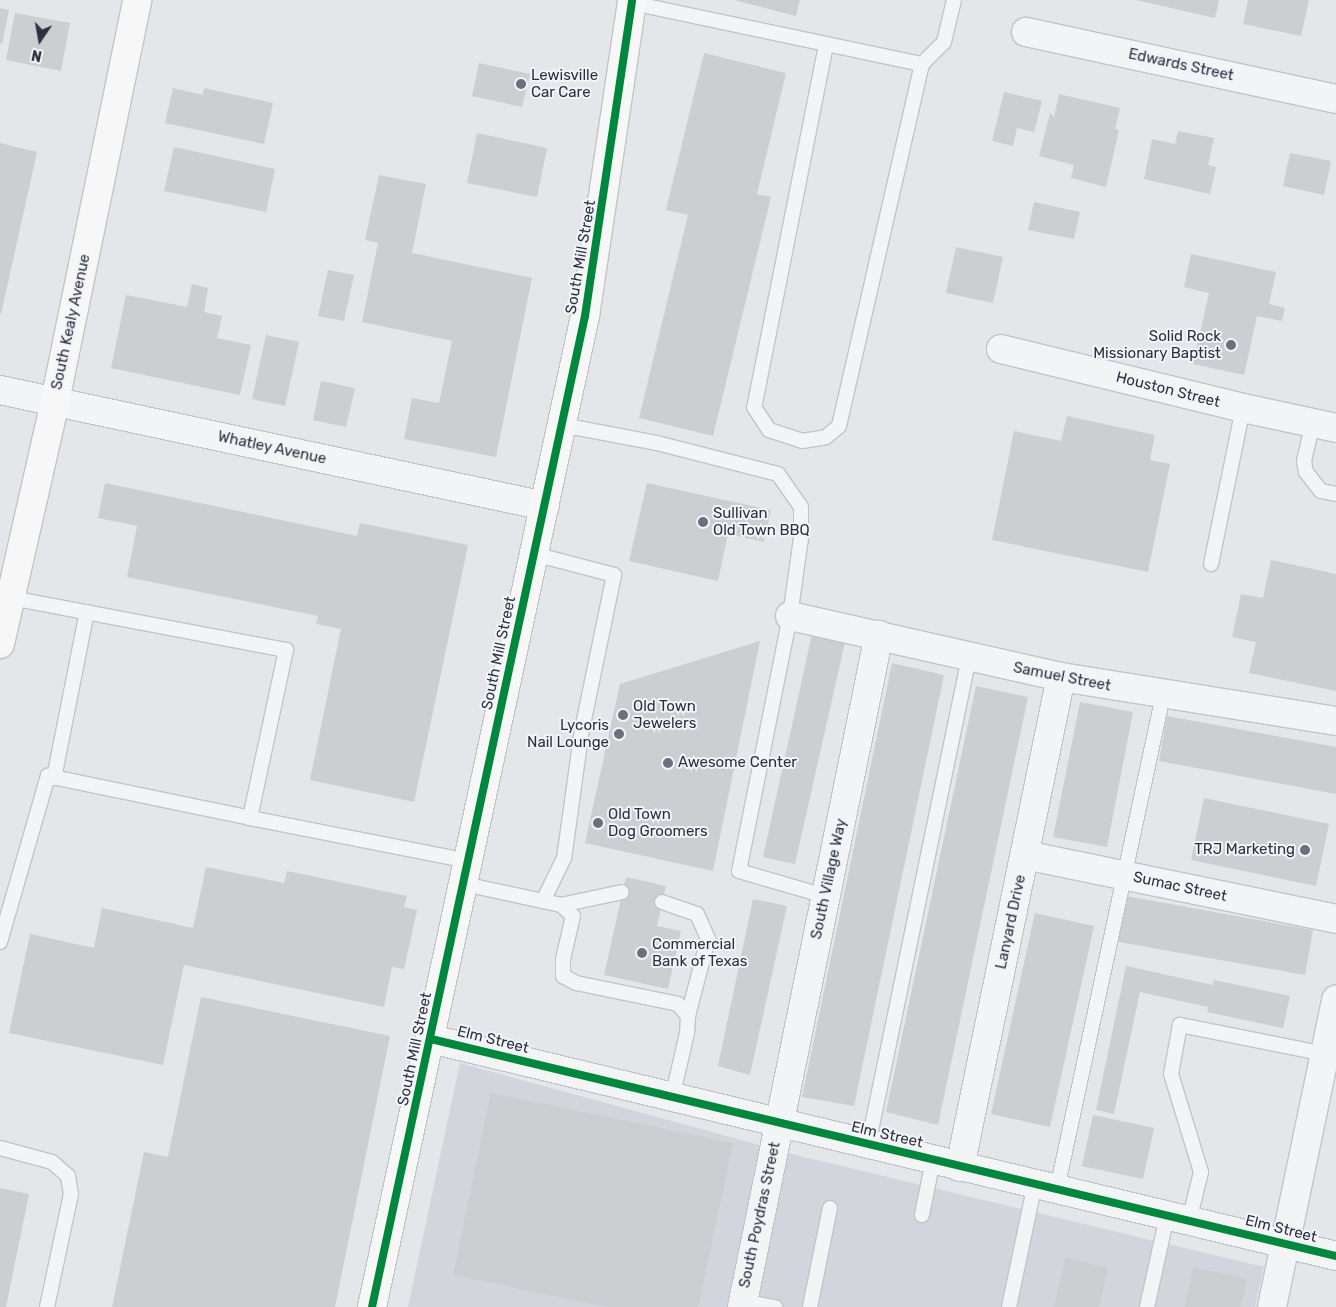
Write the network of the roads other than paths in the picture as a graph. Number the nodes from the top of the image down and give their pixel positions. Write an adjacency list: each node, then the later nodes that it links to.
1 (137, 0): 10 (main road, South Kealy Avenue)
2 (954, 0): 6 (lane)
3 (632, 2): 5 (lane); 12 (main road, South Mill Street)
4 (1026, 32): 7 (street, Edwards Street)
5 (826, 46): 6 (lane); 6 (lane)
6 (922, 64)
7 (1336, 99)
8 (1001, 349): 11 (street, Houston Street)
9 (0, 390): 10 (street, Whatley Avenue)
10 (55, 401): 15 (street, Whatley Avenue); 18 (main road, South Kealy Avenue)
11 (1243, 408): 13 (street, Houston Street); 17 (lane)
12 (562, 425): 15 (main road, South Mill Street); 20 (lane)
13 (1324, 425): 14 (lane)
14 (1336, 494)
15 (545, 506): 16 (main road, South Mill Street)
16 (534, 554): 30 (main road, South Mill Street); 34 (lane)
17 (1211, 564)
18 (5, 597): 19 (lane); 22 (main road, South Kealy Avenue)
19 (87, 612): 27 (lane); 28 (lane)
20 (790, 616): 21 (street, Samuel Street); 33 (lane)
21 (879, 635): 23 (street, Samuel Street); 33 (street, South Village Way)
22 (0, 644)
23 (969, 658): 24 (street, Samuel Street); 45 (lane)
24 (1061, 678): 25 (street, Samuel Street); 29 (street, Lanyard Drive)
25 (1163, 696): 26 (street, Samuel Street); 31 (lane)
26 (1336, 721)
27 (54, 778): 28 (lane); 38 (lane)
28 (250, 818): 30 (lane)
29 (1025, 855): 31 (street, Sumac Street); 48 (street, Lanyard Drive)
30 (467, 873): 34 (lane); 42 (main road, South Mill Street)
31 (1124, 875): 37 (street, Sumac Street); 49 (lane)
32 (622, 892): 36 (lane)
33 (826, 896): 44 (street, South Village Way)
34 (543, 901): 36 (lane)
35 (662, 902): 40 (lane)
36 (561, 905): 40 (lane)
37 (1336, 919)
38 (0, 942)
39 (1336, 1000): 41 (street)
40 (688, 1016): 43 (lane)
41 (1330, 1038): 52 (lane); 53 (street)
42 (432, 1039): 43 (street, Elm Street); 57 (main road, South Mill Street)
43 (672, 1098): 44 (street, Elm Street)
44 (779, 1124): 45 (street, Elm Street); 55 (street, South Poydras Street)
45 (868, 1145): 47 (street, Elm Street)
46 (0, 1148): 56 (lane)
47 (934, 1160): 48 (street, Elm Street); 51 (lane)
48 (960, 1167): 49 (street, Elm Street)
49 (1046, 1187): 52 (street, Elm Street); 60 (lane)
50 (830, 1208): 59 (lane)
51 (922, 1215)
52 (1178, 1218): 53 (street, Elm Street); 61 (lane)
53 (1284, 1243): 54 (street, Elm Street); 62 (street)
54 (1336, 1256)
55 (742, 1304): 58 (lane)
56 (47, 1307)
57 (372, 1307)
58 (775, 1307)
59 (810, 1307)
60 (1009, 1307)
61 (1146, 1307)
62 (1272, 1307)

